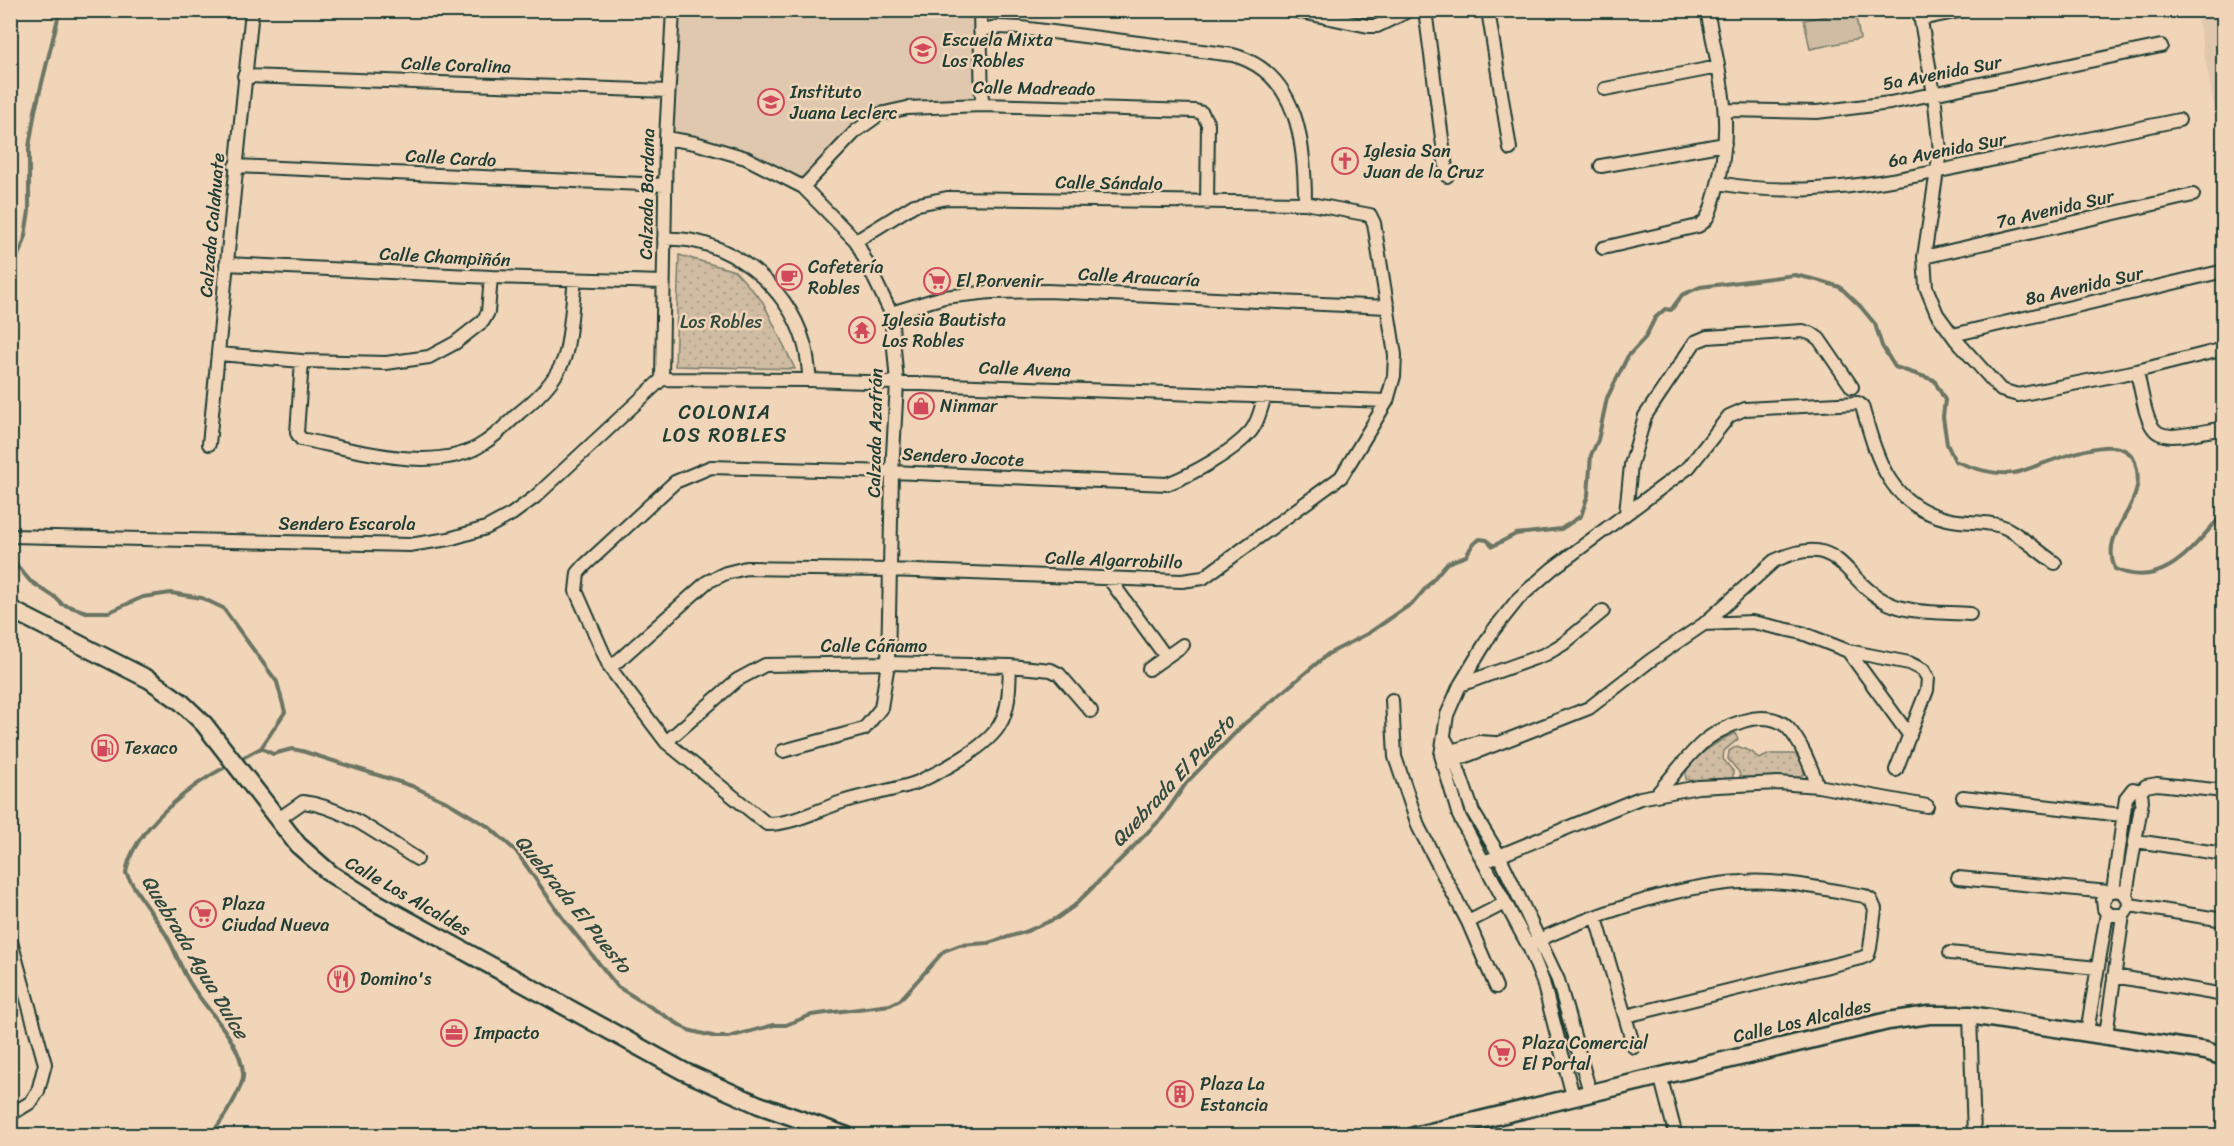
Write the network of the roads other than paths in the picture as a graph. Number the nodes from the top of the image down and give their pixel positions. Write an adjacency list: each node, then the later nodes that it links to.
1 (252, 10): 14 (street, Calzada Calahuate)
2 (673, 10): 16 (street, Calzada Bardana)
3 (980, 10): 11 (street)
4 (1292, 10): 5 (street)
5 (1410, 10)
6 (1425, 10): 27 (street)
7 (1488, 10): 23 (street)
8 (1707, 10): 13 (street)
9 (1964, 10): 10 (street)
10 (1920, 15): 17 (street)
11 (980, 30): 18 (street); 33 (street)
12 (2161, 46): 17 (street, 5a Avenida Sur)
13 (1718, 67): 15 (street); 19 (street)
14 (244, 76): 16 (street, Calle Coralina); 24 (street, Calzada Calahuate)
15 (1605, 89)
16 (668, 91): 21 (street, Calzada Bardana)
17 (1934, 94): 19 (street, 5a Avenida Sur); 26 (street)
18 (982, 105): 30 (street, Calle Madreado); 32 (street, Calle Madreado)
19 (1727, 110): 22 (street)
20 (2179, 120): 26 (street, 6a Avenida Sur)
21 (666, 138): 29 (street, Calzada Bardana); 30 (street, Calzada Azafrán)
22 (1725, 144): 25 (street); 28 (street)
23 (1510, 149)
24 (235, 166): 29 (street, Calle Cardo); 39 (street, Calzada Calahuate)
25 (1601, 166)
26 (1939, 171): 28 (street, 6a Avenida Sur); 38 (street)
27 (1447, 176)
28 (1719, 183): 37 (street)
29 (665, 185): 35 (street, Calzada Bardana)
30 (803, 187): 36 (street, Calzada Azafrán)
31 (2193, 195): 38 (street, 7a Avenida Sur)
32 (1207, 203): 33 (street, Calle Sándalo); 36 (street, Calle Sándalo)
33 (1305, 203): 34 (street, Calle Sándalo)
34 (1370, 215): 44 (street, Calle Algarrobillo)
35 (664, 239): 43 (street, Calzada Bardana); 52 (street)
36 (856, 241): 45 (street, Calzada Azafrán)
37 (1603, 248)
38 (1924, 257): 46 (street)
39 (226, 264): 41 (street, Calle Champiñón); 48 (street, Calzada Calahuate)
40 (2223, 271): 46 (street, 8a Avenida Sur)
41 (491, 277): 42 (street, Calle Champiñón); 49 (street)
42 (575, 280): 43 (street, Calle Champiñón); 49 (street)
43 (663, 282): 51 (street, Calzada Bardana)
44 (1388, 307): 45 (street, Calle Araucaría); 56 (street, Calle Algarrobillo)
45 (891, 313): 53 (street, Calzada Azafrán)
46 (1953, 335): 50 (street)
47 (2223, 350): 50 (street)
48 (219, 354): 49 (street); 58 (street, Calzada Calahuate)
49 (302, 362)
50 (2137, 371): 57 (street)
51 (662, 379): 52 (street, Calle Avena); 61 (street, Sendero Escarola)
52 (810, 380): 53 (street, Calle Avena)
53 (897, 383): 55 (street, Calle Avena); 59 (street, Calzada Azafrán)
54 (1852, 387): 60 (street)
55 (1265, 396): 56 (street, Calle Avena); 59 (street, Sendero Jocote)
56 (1387, 401): 64 (street, Calle Algarrobillo)
57 (2223, 428)
58 (209, 444)
59 (892, 472): 63 (street, Calzada Azafrán); 74 (street, Sendero Jocote)
60 (1626, 513): 62 (street); 76 (street)
61 (10, 536)
62 (2055, 563)
63 (890, 570): 64 (street, Calle Algarrobillo); 72 (street, Calzada Azafrán); 74 (street, Calle Algarrobillo)
64 (1110, 580): 71 (street)
65 (10, 609): 91 (main road, Calle Los Alcaldes)
66 (1603, 611): 76 (street)
67 (1970, 614): 68 (street)
68 (1704, 624): 70 (street); 82 (street)
69 (1183, 645): 71 (street)
70 (1848, 651): 79 (street); 79 (street)
71 (1166, 657): 75 (street)
72 (888, 663): 73 (street, Calle Cáñamo); 80 (street, Calle Cáñamo); 81 (street, Calzada Azafrán)
73 (1010, 666): 78 (street, Calle Cáñamo); 80 (street)
74 (610, 668): 80 (street)
75 (1149, 669)
76 (1460, 685): 82 (street)
77 (1392, 700): 103 (street)
78 (1091, 711)
79 (1910, 736): 83 (street)
80 (666, 742)
81 (783, 752)
82 (1448, 758): 94 (street); 96 (street)
83 (1896, 770)
84 (1818, 786): 87 (street); 87 (street); 89 (street)
85 (2141, 791): 86 (street); 90 (street); 92 (street)
86 (2223, 791)
87 (1657, 794): 94 (street)
88 (1963, 797): 90 (street)
89 (1926, 806)
90 (2122, 815): 98 (street)
91 (276, 820): 95 (street); 124 (main road, Calle Los Alcaldes)
92 (2136, 841): 93 (street); 98 (street)
93 (2223, 854)
94 (1499, 855): 96 (street); 105 (street)
95 (417, 859)
96 (1484, 862): 99 (street)
97 (1958, 878): 98 (street)
98 (2120, 899): 100 (street); 100 (street); 102 (street); 109 (street)
99 (1505, 903): 103 (street); 106 (street)
100 (2107, 913): 108 (street)
101 (1596, 918): 105 (street); 113 (street); 113 (street)
102 (2223, 920)
103 (1468, 922): 110 (street)
104 (10, 938): 123 (street)
105 (1540, 939): 106 (street); 121 (street)
106 (1528, 945): 122 (street)
107 (1950, 953): 108 (street)
108 (2097, 968): 114 (street)
109 (2115, 976): 111 (street); 115 (street)
110 (1496, 987)
111 (2223, 995)
112 (1970, 1015): 114 (main road, Calle Los Alcaldes); 120 (main road, Calle Los Alcaldes); 127 (street)
113 (1626, 1016): 116 (street)
114 (2087, 1032): 115 (main road, Calle Los Alcaldes)
115 (2106, 1035): 118 (main road, Calle Los Alcaldes)
116 (1634, 1047)
117 (2223, 1047): 118 (main road, Calle Los Alcaldes)
118 (2206, 1051): 119 (main road, Calle Los Alcaldes)
119 (2223, 1058)
120 (1660, 1075): 121 (main road, Calle Los Alcaldes); 126 (street)
121 (1590, 1092): 122 (main road, Calle Los Alcaldes)
122 (1573, 1096): 125 (main road, Calle Los Alcaldes)
123 (10, 1116)
124 (848, 1136)
125 (1414, 1136)
126 (1676, 1136)
127 (1974, 1136)

